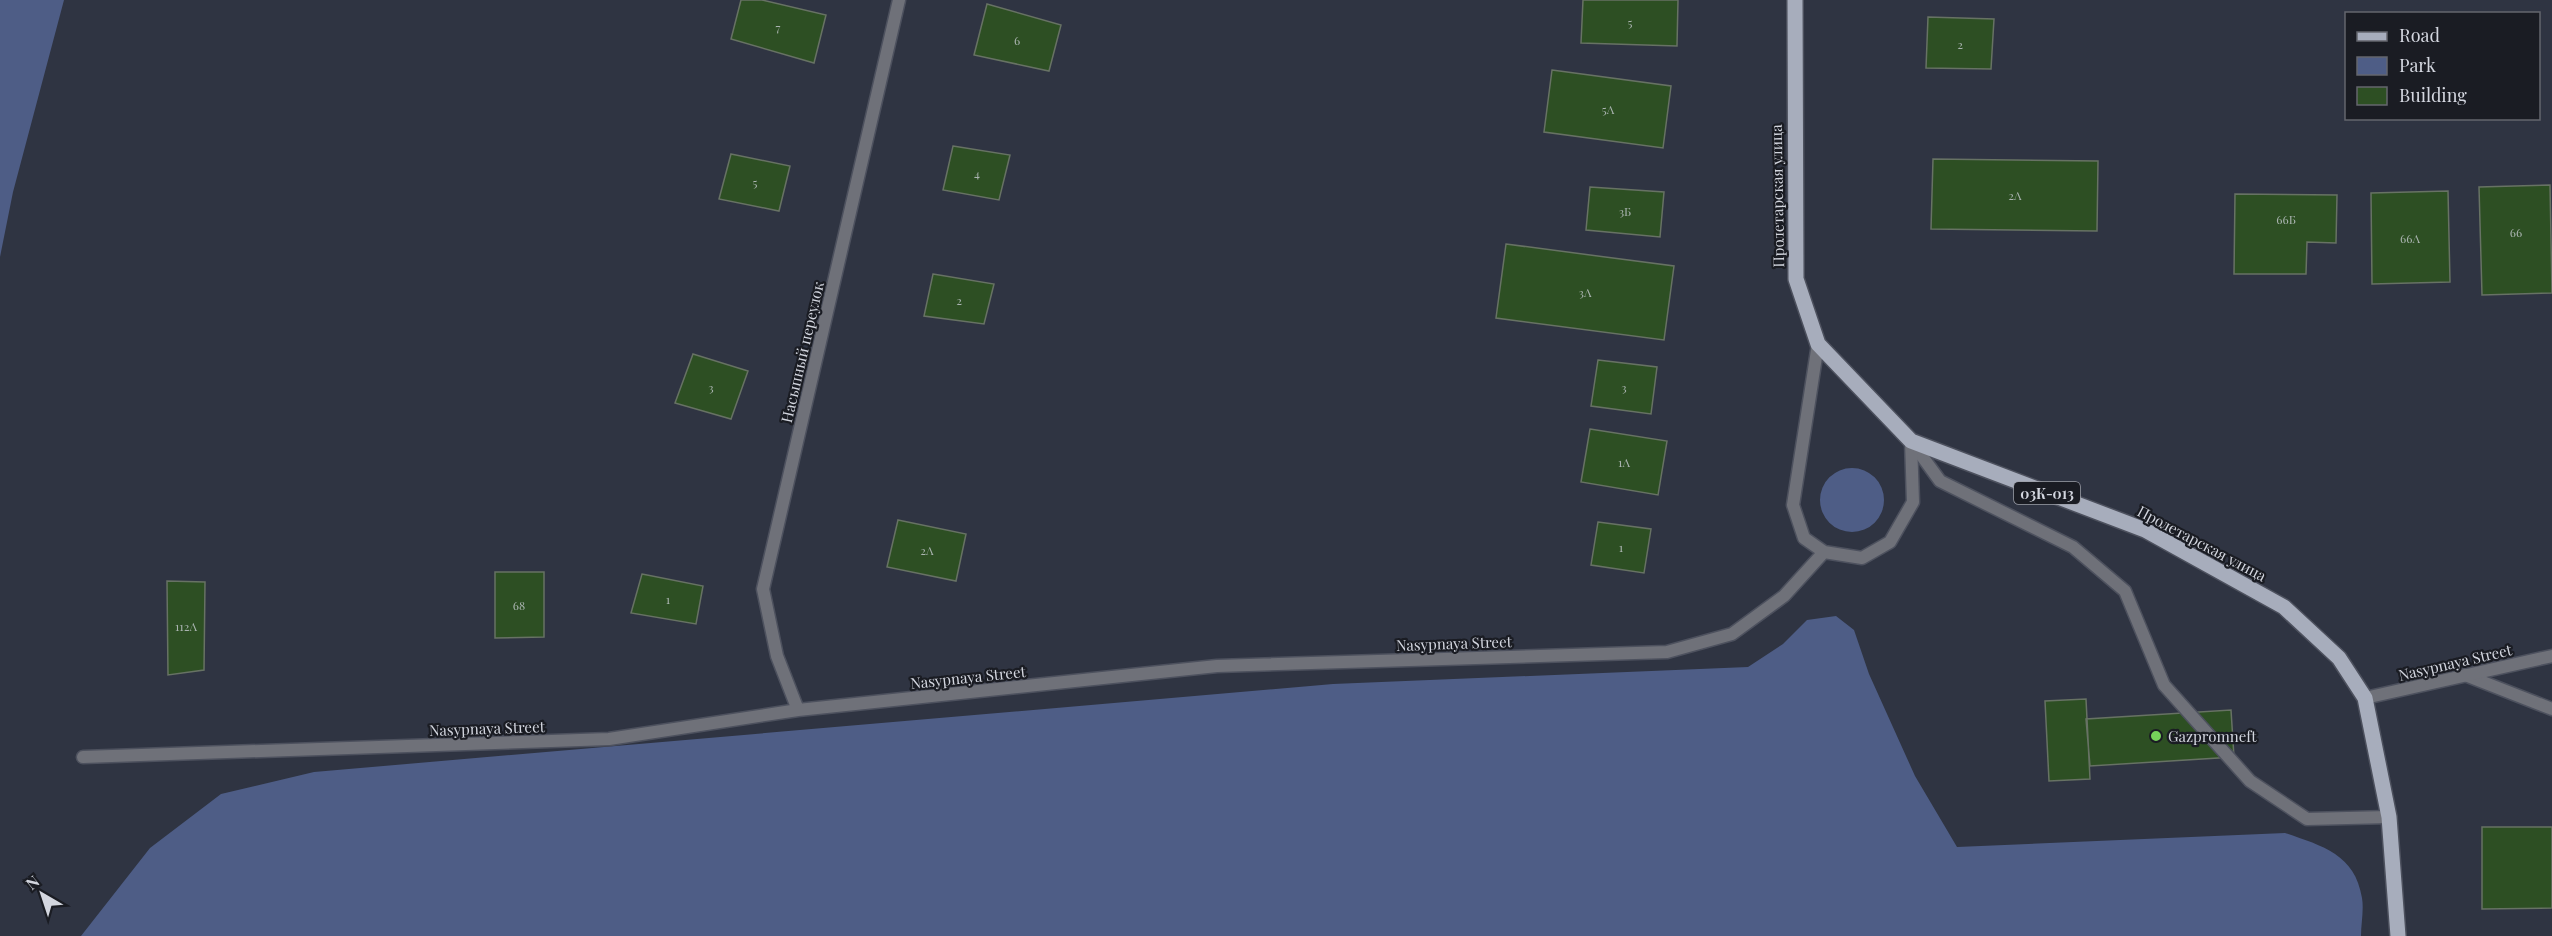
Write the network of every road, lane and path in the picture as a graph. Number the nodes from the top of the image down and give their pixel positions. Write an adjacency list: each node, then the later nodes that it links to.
1 (899, 0): 10 (street, Насыпный переулок)
2 (1795, 0): 3 (main road, Пролетарская улица / 03К-013)
3 (1818, 344): 4 (main road, Пролетарская улица / 03К-013); 5 (street)
4 (1911, 441): 5 (street); 8 (main road, Пролетарская улица / 03К-013); 12 (street)
5 (1824, 552): 10 (street, Nasypnaya Street)
6 (2552, 656): 7 (street, Nasypnaya Street)
7 (2465, 675): 8 (street, Nasypnaya Street); 9 (street)
8 (2365, 698): 12 (main road, Пролетарская улица / 03К-013)
9 (2552, 709)
10 (798, 710): 11 (street, Nasypnaya Street)
11 (83, 758)
12 (2389, 817): 13 (main road, Пролетарская улица / 03К-013)
13 (2398, 936)

